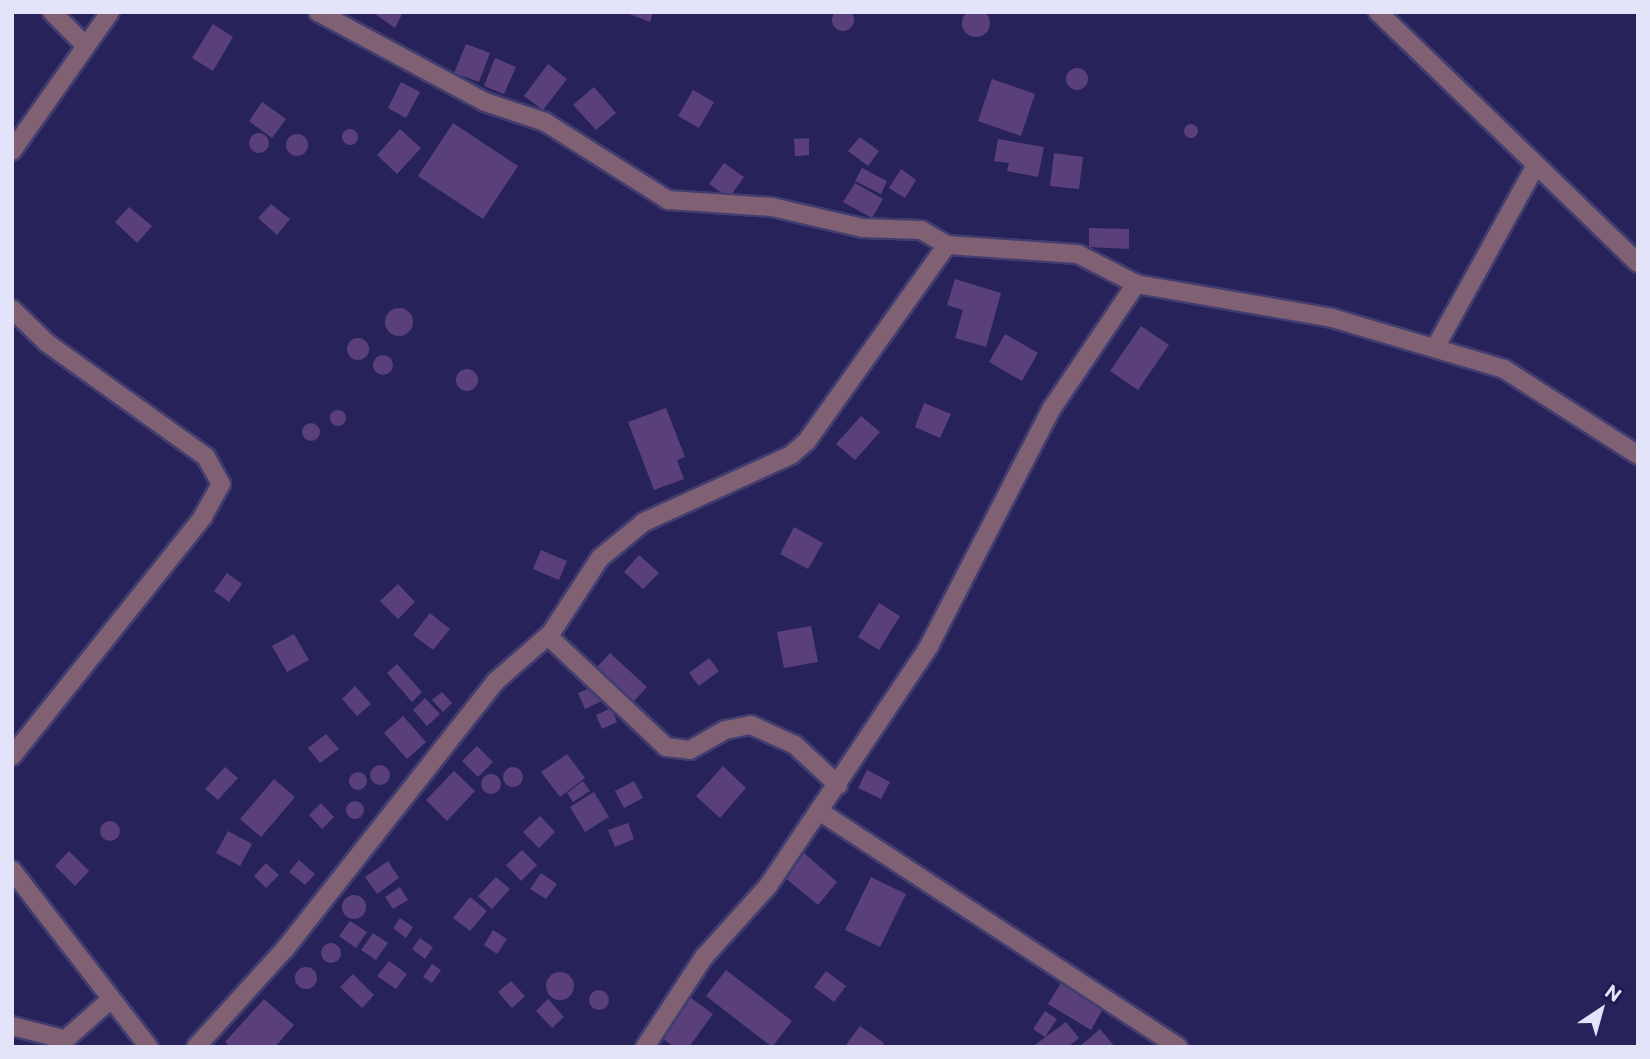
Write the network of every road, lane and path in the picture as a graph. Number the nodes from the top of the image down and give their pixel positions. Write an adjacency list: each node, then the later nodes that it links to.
1 (52, 12): 5 (street)
2 (110, 12): 5 (street)
3 (318, 12): 8 (street)
4 (1378, 12): 7 (street)
5 (84, 44): 6 (street)
6 (12, 151)
7 (1536, 165): 9 (street); 12 (street)
8 (947, 245): 10 (street); 14 (street)
9 (1638, 263)
10 (1136, 284): 12 (street); 16 (street)
11 (12, 309): 15 (street)
12 (1435, 348): 13 (street)
13 (1638, 455)
14 (548, 636): 16 (street); 23 (street)
15 (12, 756)
16 (838, 785): 17 (street)
17 (819, 811): 24 (street); 25 (street)
18 (12, 870): 19 (street)
19 (109, 1001): 21 (street); 22 (street)
20 (12, 1026): 21 (street)
21 (60, 1043)
22 (149, 1047)
23 (196, 1047)
24 (645, 1047)
25 (1178, 1047)

